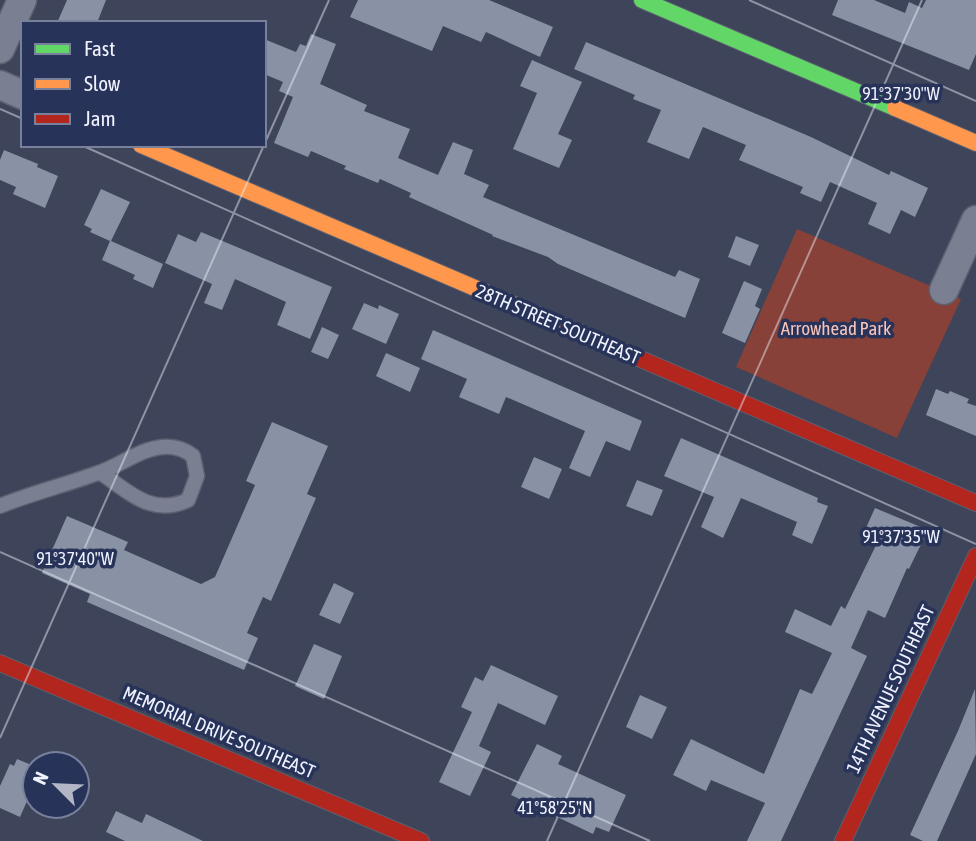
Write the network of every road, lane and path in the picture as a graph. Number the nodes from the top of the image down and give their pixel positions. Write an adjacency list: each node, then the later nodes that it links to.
1 (22, 0): 3 (street)
2 (642, 0): 6 (street)
3 (0, 49)
4 (0, 85): 5 (street)
5 (21, 94)
6 (976, 143)
7 (146, 147): 11 (street, 28TH STREET SOUTHEAST)
8 (976, 220): 9 (street)
9 (944, 290)
10 (101, 473): 10 (lane); 12 (lane)
11 (976, 503)
12 (0, 506)
13 (976, 556): 16 (street, 14TH AVENUE SOUTHEAST)
14 (0, 663): 15 (street, MEMORIAL DRIVE SOUTHEAST)
15 (421, 841)
16 (843, 841)

